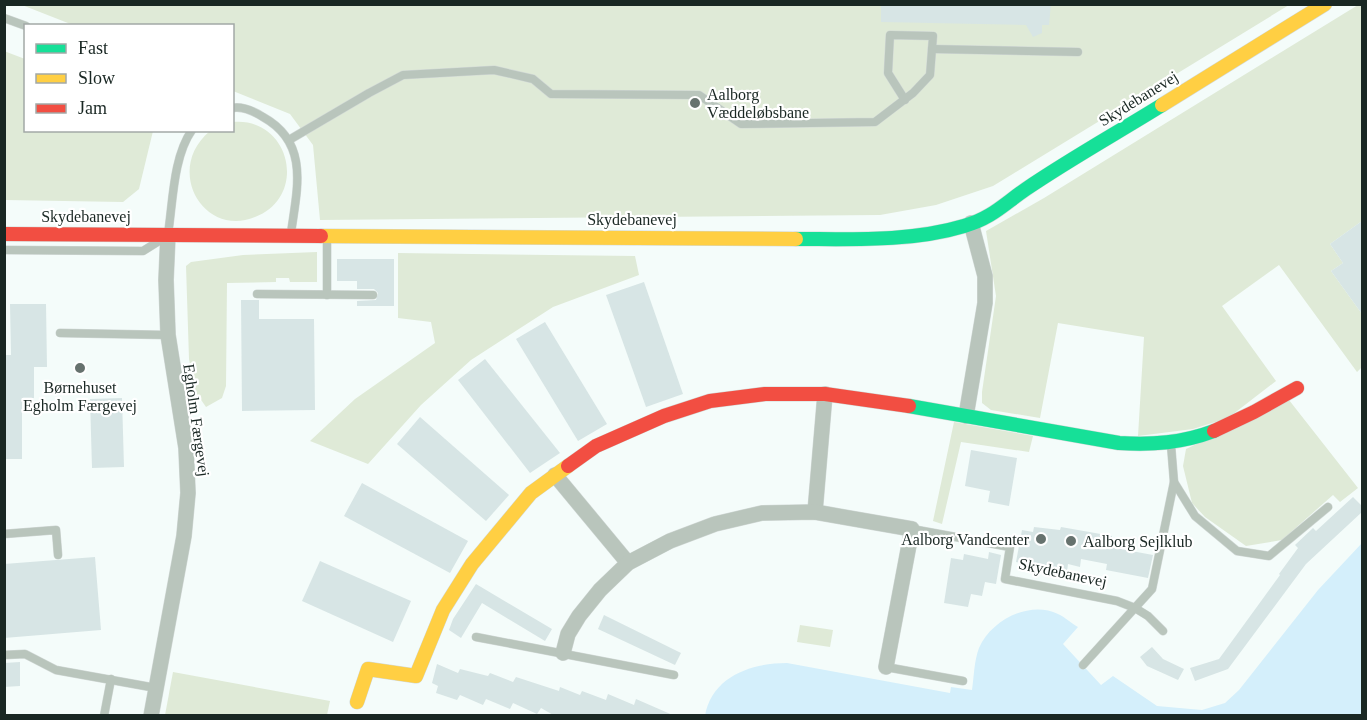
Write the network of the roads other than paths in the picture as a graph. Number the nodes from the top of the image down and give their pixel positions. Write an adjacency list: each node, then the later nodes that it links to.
1 (1325, 4): 10 (street, Skydebanevej)
2 (4, 18): 3 (lane)
3 (24, 25)
4 (932, 49): 5 (lane); 6 (lane); 6 (lane)
5 (1078, 52)
6 (905, 100): 9 (lane)
7 (234, 108): 9 (lane)
8 (191, 132): 12 (lane)
9 (289, 140): 13 (lane)
10 (971, 223): 14 (street, Skydebanevej); 23 (street)
11 (4, 234): 12 (street, Skydebanevej)
12 (168, 235): 13 (street, Skydebanevej); 15 (lane); 20 (street, Egholm Færgevej)
13 (291, 236): 14 (street, Skydebanevej)
14 (327, 236): 17 (lane)
15 (4, 250)
16 (257, 294): 17 (lane)
17 (327, 295): 18 (lane)
18 (373, 295)
19 (60, 333): 20 (lane)
20 (168, 334): 43 (street, Egholm Færgevej)
21 (1296, 388): 24 (street)
22 (825, 394): 23 (street); 25 (street); 28 (street)
23 (966, 416): 24 (street)
24 (1171, 443): 26 (lane)
25 (555, 475): 32 (street); 44 (street)
26 (1174, 482): 27 (lane); 33 (lane)
27 (1328, 507)
28 (815, 512): 29 (street, Skydebanevej); 32 (street, Skydebanevej)
29 (912, 529): 33 (lane, Skydebanevej); 39 (street)
30 (4, 534): 31 (lane)
31 (58, 555)
32 (628, 563): 36 (street, Skydebanevej)
33 (1136, 608): 34 (lane, Skydebanevej); 38 (lane)
34 (1163, 631)
35 (476, 637): 36 (lane)
36 (563, 653): 40 (lane)
37 (4, 655): 41 (lane)
38 (1083, 665)
39 (886, 667): 42 (lane)
40 (674, 675)
41 (111, 680): 43 (lane); 45 (lane)
42 (963, 681)
43 (156, 688): 46 (street, Egholm Færgevej)
44 (357, 702)
45 (104, 716)
46 (151, 716)

